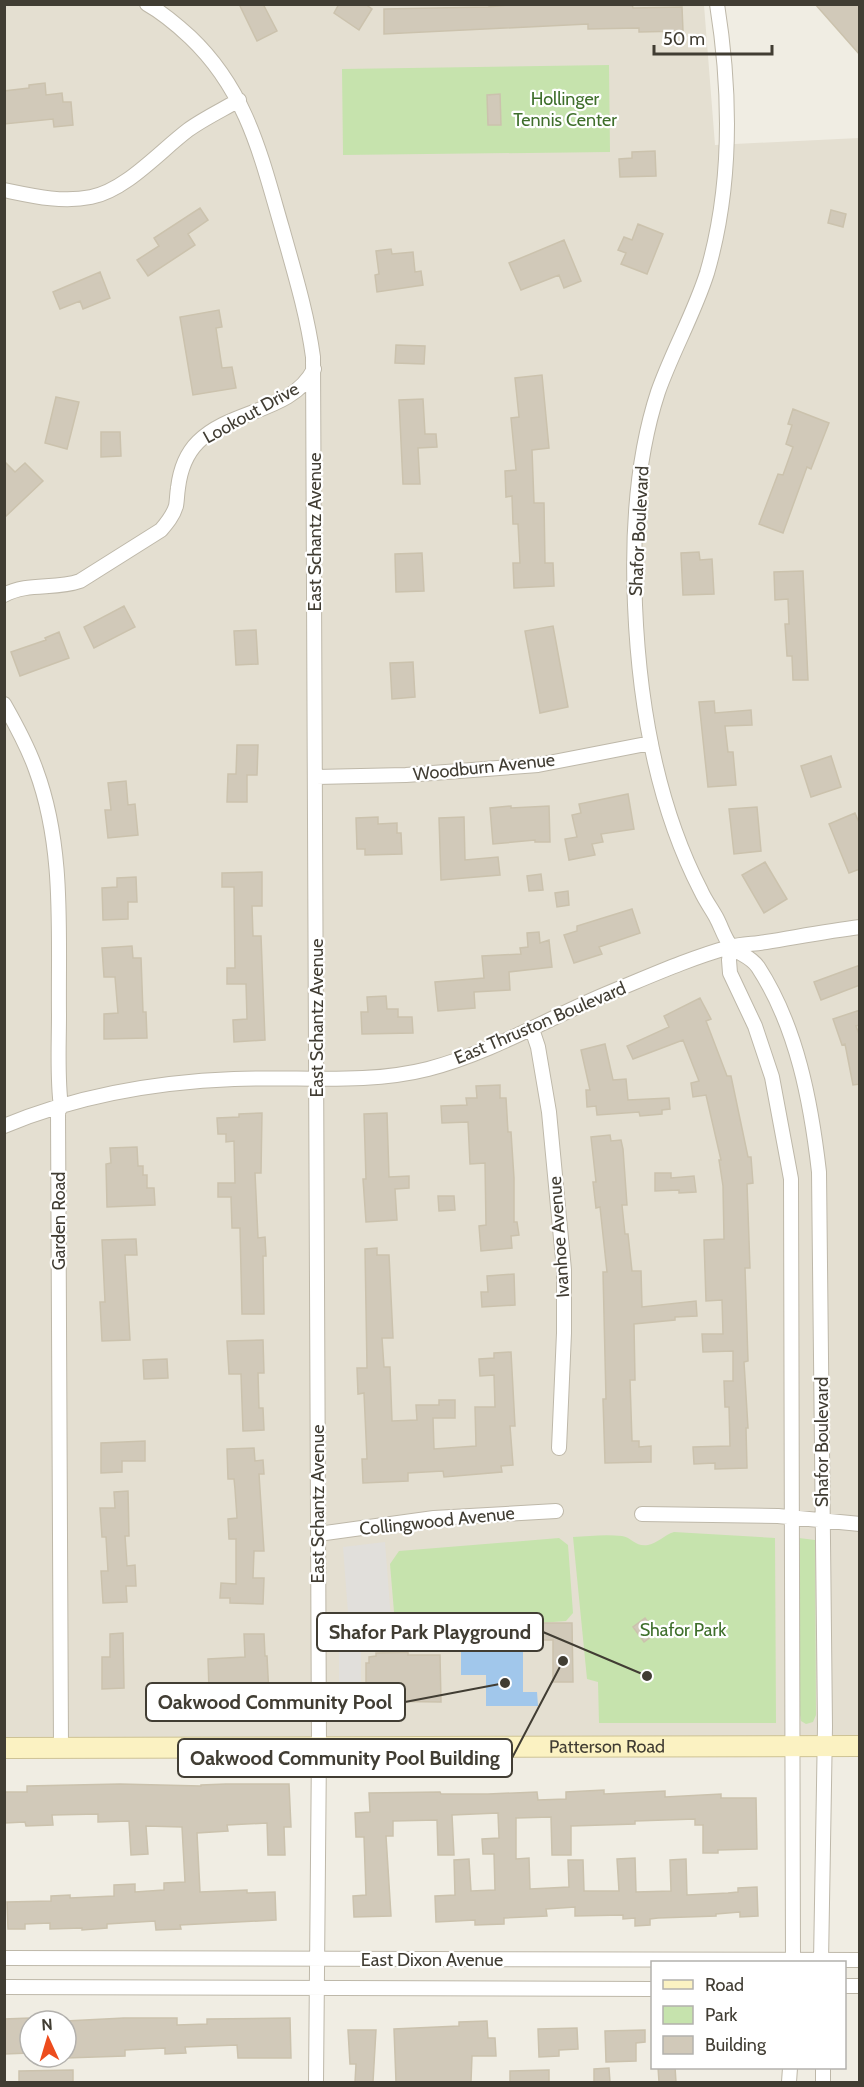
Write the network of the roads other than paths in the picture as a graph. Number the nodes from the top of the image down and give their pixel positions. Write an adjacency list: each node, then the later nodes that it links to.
1 (717, 4): 8 (street, Shafor Boulevard)
2 (152, 6): 3 (street, East Schantz Avenue)
3 (239, 100): 4 (street); 5 (street, East Schantz Avenue)
4 (4, 190)
5 (314, 369): 6 (street, Lookout Drive); 9 (street, East Schantz Avenue)
6 (4, 595)
7 (4, 704): 14 (street, Garden Road)
8 (651, 743): 9 (street, Woodburn Avenue); 11 (street, Shafor Boulevard)
9 (316, 777): 13 (street, East Schantz Avenue)
10 (860, 927): 11 (street, East Thruston Boulevard)
11 (731, 947): 12 (street, East Thruston Boulevard); 19 (street, Shafor Boulevard); 20 (street, Shafor Boulevard)
12 (532, 1029): 13 (street, East Thruston Boulevard); 16 (street, Ivanhoe Avenue)
13 (317, 1078): 14 (street, East Thruston Boulevard); 22 (street, East Schantz Avenue)
14 (61, 1107): 15 (street, East Thruston Boulevard); 27 (street, Garden Road)
15 (4, 1126)
16 (559, 1448)
17 (556, 1511): 22 (street, Collingwood Avenue)
18 (642, 1514): 19 (street)
19 (792, 1516): 20 (street); 23 (street, Shafor Boulevard)
20 (823, 1520): 21 (street); 24 (street, Shafor Boulevard)
21 (860, 1524)
22 (318, 1534): 28 (street, East Schantz Avenue)
23 (792, 1746): 24 (main road, Patterson Road); 28 (main road, Patterson Road); 32 (street, Shafor Boulevard)
24 (825, 1746): 25 (main road, Patterson Road); 33 (street, Shafor Boulevard)
25 (860, 1746)
26 (4, 1748): 27 (main road, Patterson Road)
27 (61, 1748): 28 (main road, Patterson Road)
28 (319, 1748): 31 (street, East Schantz Avenue)
29 (4, 1958): 31 (street, East Dixon Avenue)
30 (860, 1959): 33 (street, East Dixon Avenue)
31 (316, 1960): 32 (street, East Dixon Avenue); 35 (street, East Schantz Avenue)
32 (793, 1961): 33 (street, East Dixon Avenue)
33 (821, 1961)
34 (4, 1987): 35 (street, East Dixon Avenue)
35 (316, 1989): 36 (street, East Dixon Avenue); 37 (street, East Schantz Avenue)
36 (651, 1989)
37 (316, 2082)

